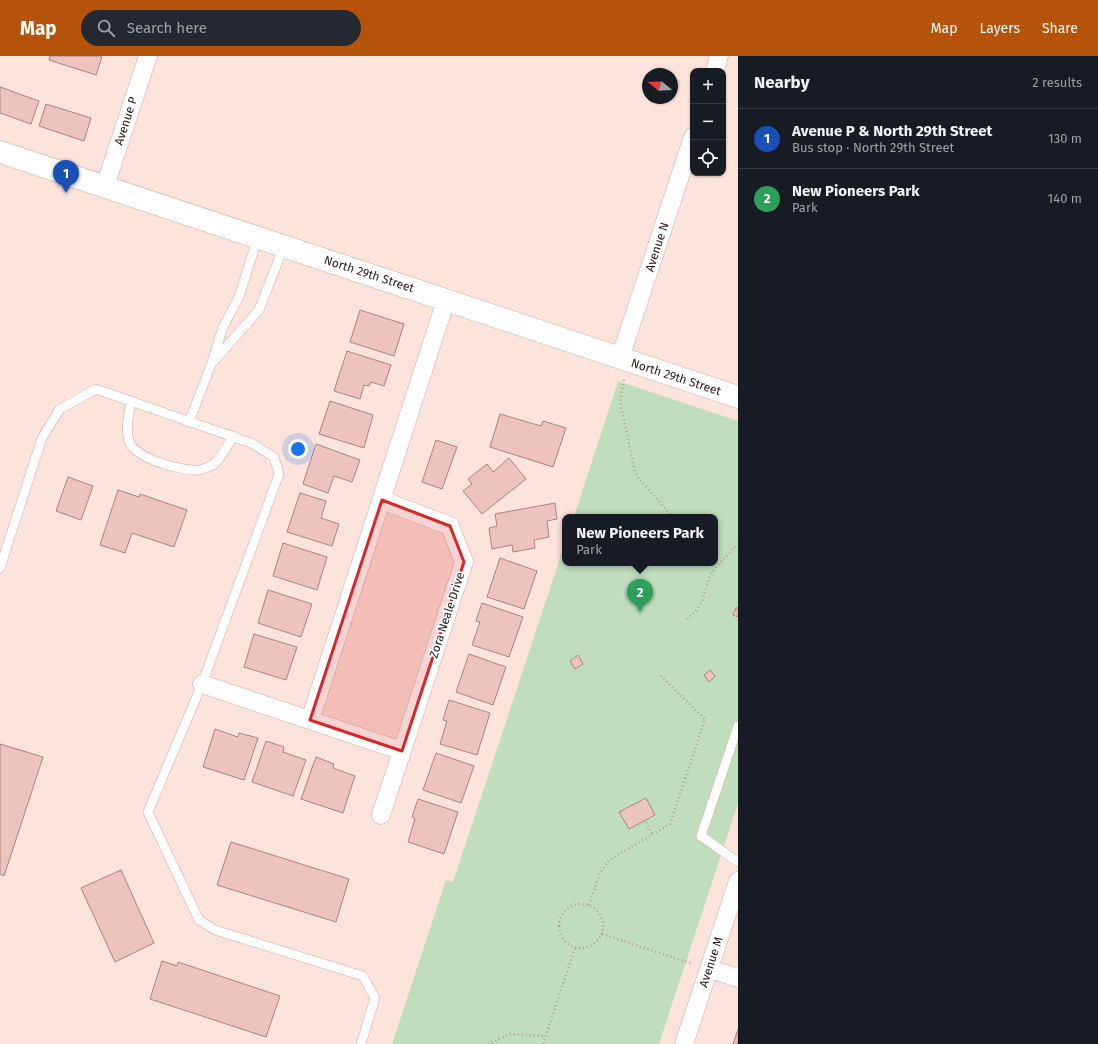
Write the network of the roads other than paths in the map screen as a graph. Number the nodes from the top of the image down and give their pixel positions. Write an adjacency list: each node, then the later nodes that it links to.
1 (148, 56): 6 (street, Avenue P)
2 (720, 56): 3 (street)
3 (715, 68)
4 (692, 140): 10 (street, Avenue N)
5 (0, 152): 6 (street, North 29th Street)
6 (105, 186): 7 (street, North 29th Street)
7 (258, 237): 8 (street, North 29th Street); 11 (lane)
8 (284, 246): 9 (street, North 29th Street); 11 (lane)
9 (446, 300): 10 (street, North 29th Street); 16 (street)
10 (620, 358): 12 (street, North 29th Street)
11 (211, 365): 14 (lane)
12 (738, 397)
13 (131, 402): 14 (lane); 15 (lane); 17 (lane)
14 (189, 422): 15 (lane)
15 (233, 436): 18 (lane)
16 (382, 500): 19 (street); 21 (street, Zora Neale Drive)
17 (0, 568)
18 (202, 684): 19 (street); 27 (lane)
19 (310, 720): 21 (street)
20 (738, 726): 23 (lane)
21 (402, 751): 22 (street, Zora Neale Drive)
22 (381, 814)
23 (738, 862)
24 (738, 880): 25 (street, Avenue M)
25 (703, 967): 26 (street); 28 (street, Avenue M)
26 (738, 978)
27 (361, 1044)
28 (684, 1044)

